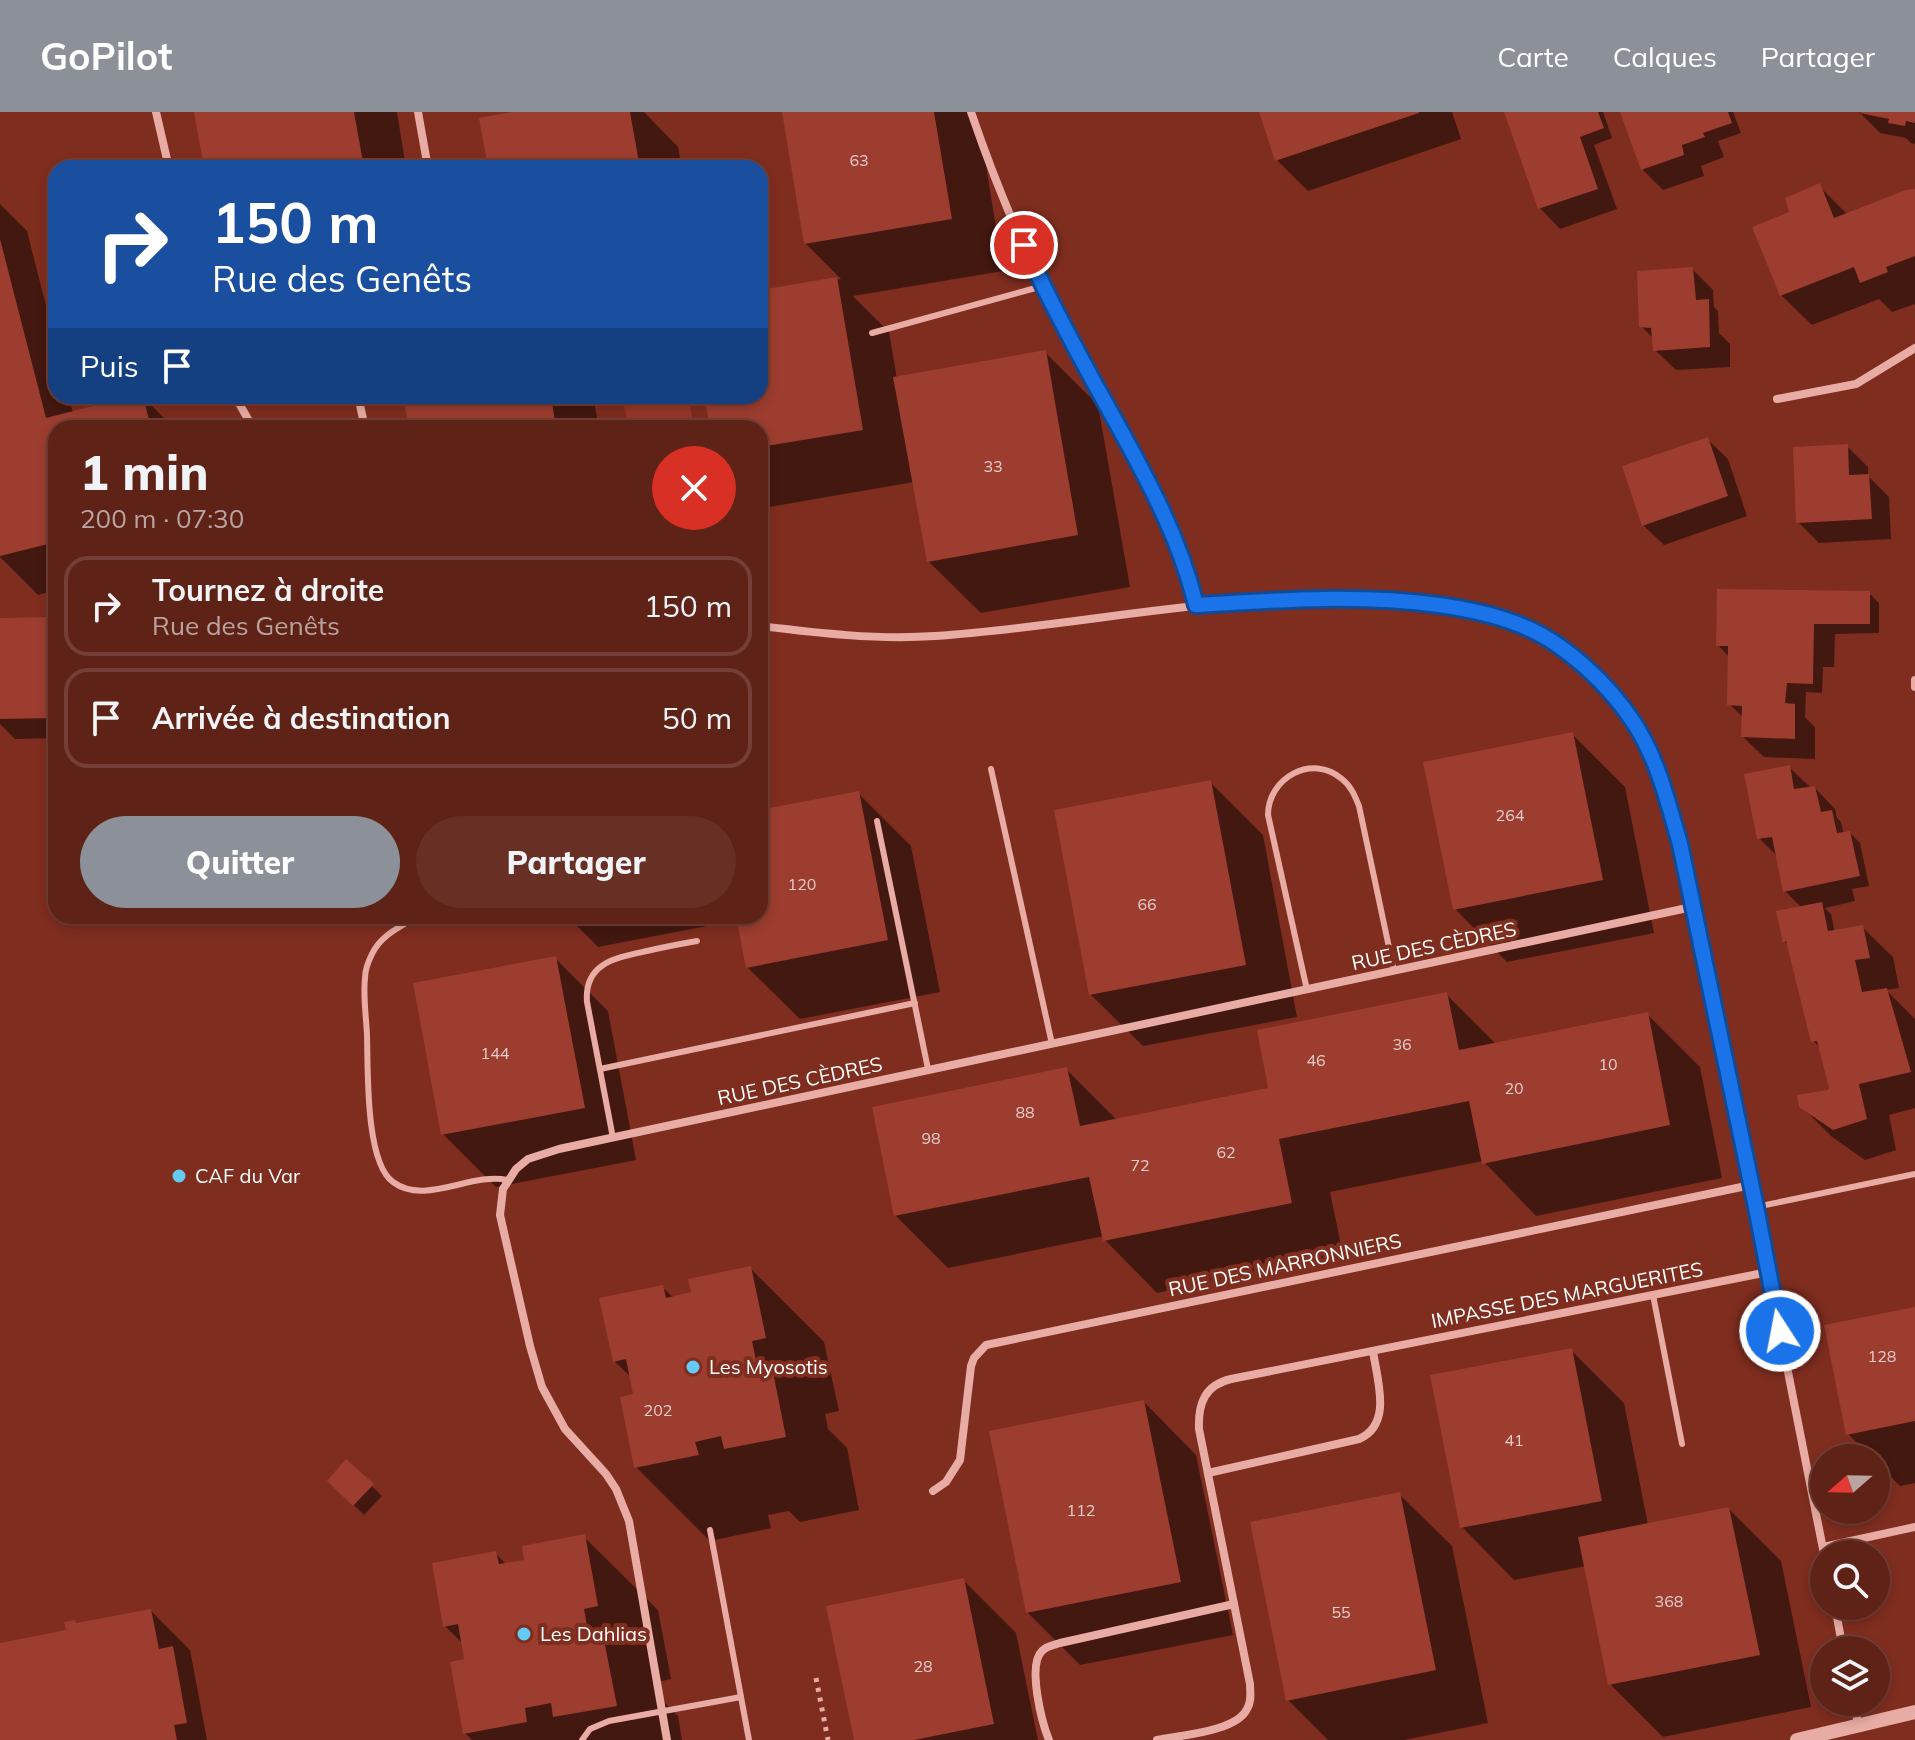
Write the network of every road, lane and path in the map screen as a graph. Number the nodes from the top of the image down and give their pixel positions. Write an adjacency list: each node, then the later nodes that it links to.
1 (156, 112): 4 (street)
2 (418, 112): 5 (street)
3 (971, 112): 6 (street)
4 (167, 160)
5 (427, 160)
6 (1043, 286): 7 (lane); 10 (street)
7 (872, 333)
8 (1915, 348): 9 (street)
9 (1777, 399)
10 (1196, 605): 11 (street); 16 (street)
11 (768, 627)
12 (1915, 680): 13 (street)
13 (1915, 687)
14 (991, 769): 22 (lane)
15 (877, 821): 21 (lane)
16 (1692, 907): 19 (street, RUE DES CÈDRES); 28 (street)
17 (405, 924): 27 (lane)
18 (697, 941): 23 (lane)
19 (1394, 971): 20 (street, RUE DES CÈDRES); 20 (lane)
20 (1307, 990): 22 (street, RUE DES CÈDRES)
21 (915, 1003): 23 (lane); 24 (lane)
22 (1052, 1044): 24 (street, RUE DES CÈDRES)
23 (600, 1069): 25 (lane)
24 (928, 1069): 25 (street, RUE DES CÈDRES)
25 (613, 1138): 27 (street, RUE DES CÈDRES)
26 (1915, 1174): 29 (lane)
27 (507, 1180): 43 (street)
28 (1751, 1185): 29 (street); 35 (street, RUE DES MARRONNIERS)
29 (1756, 1207): 30 (street)
30 (1768, 1272): 31 (street, IMPASSE DES MARGUERITES); 38 (street)
31 (1653, 1294): 32 (street, IMPASSE DES MARGUERITES); 33 (lane)
32 (1373, 1351): 34 (street); 34 (street, IMPASSE DES MARGUERITES)
33 (1682, 1444)
34 (1208, 1473): 40 (street, IMPASSE DES MARGUERITES)
35 (933, 1491)
36 (1915, 1527): 39 (street)
37 (710, 1530): 42 (lane)
38 (1822, 1540)
39 (1864, 1540)
40 (1234, 1604): 51 (street); 52 (street, IMPASSE DES MARGUERITES)
41 (816, 1678): 50 (path)
42 (741, 1697): 43 (lane); 49 (lane)
43 (664, 1712): 47 (lane); 48 (street)
44 (1915, 1712): 46 (street)
45 (1856, 1716): 46 (street)
46 (1858, 1725): 53 (street)
47 (582, 1740)
48 (667, 1740)
49 (749, 1740)
50 (828, 1740)
51 (1049, 1740)
52 (1157, 1740)
53 (1797, 1740)

